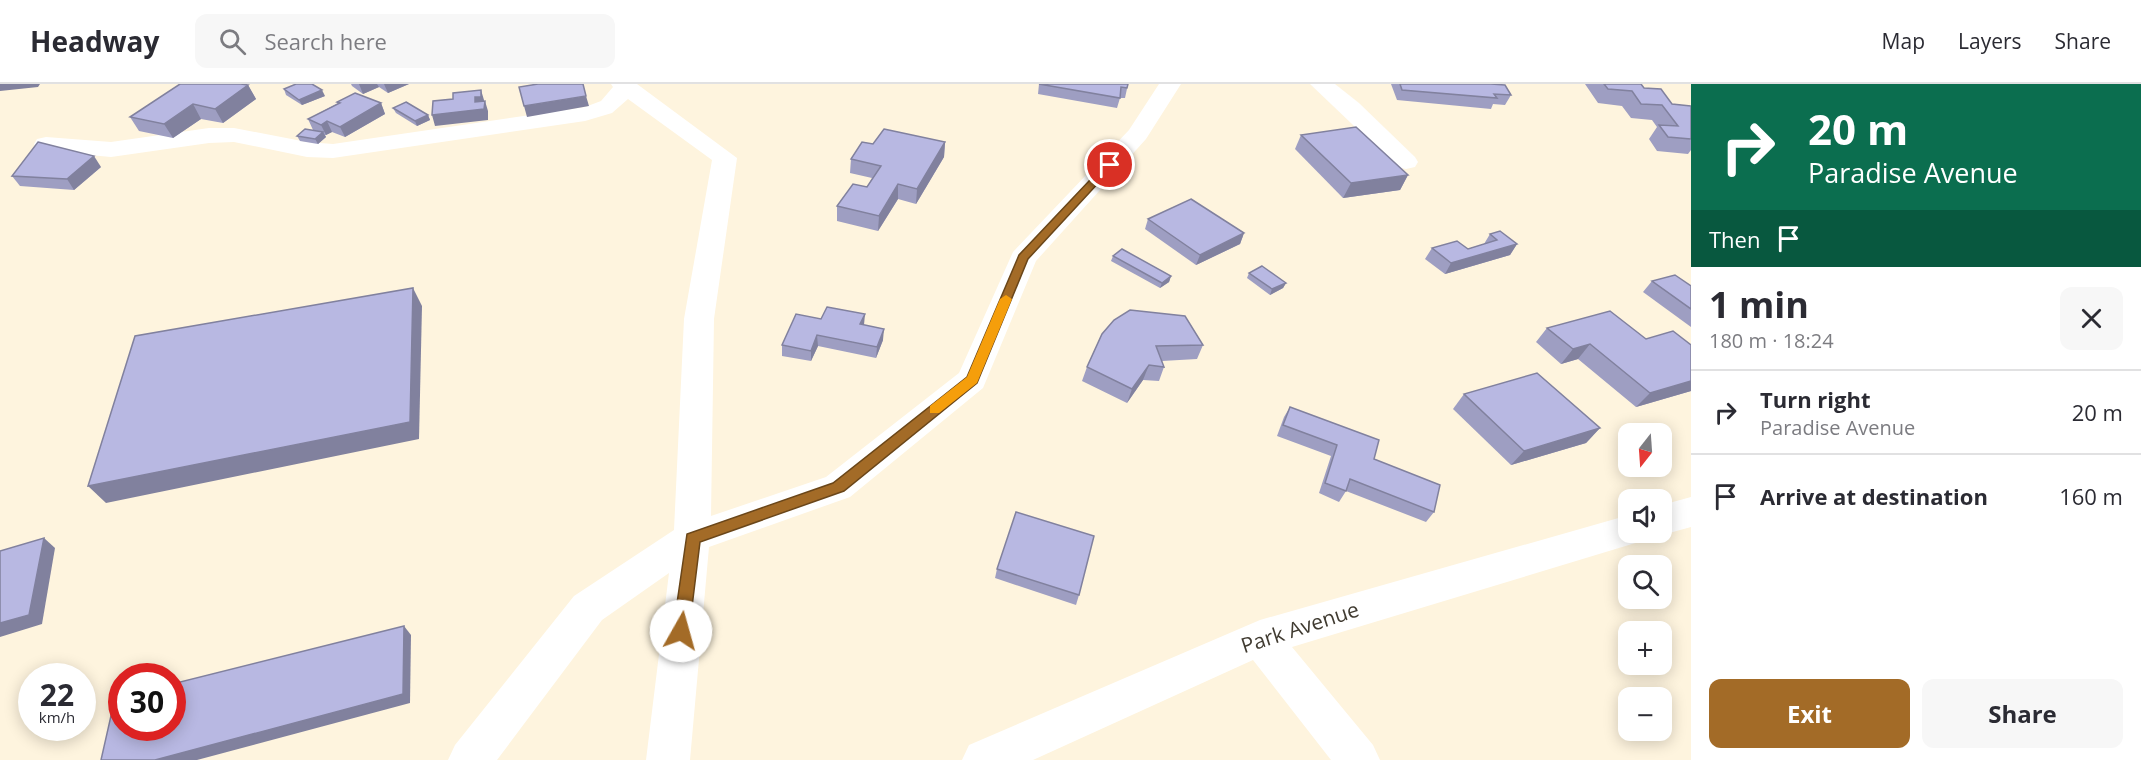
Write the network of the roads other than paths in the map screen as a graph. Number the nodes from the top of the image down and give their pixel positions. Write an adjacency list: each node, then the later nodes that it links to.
1 (1170, 84): 9 (street)
2 (1321, 84): 5 (street)
3 (623, 85): 4 (street); 9 (street)
4 (46, 144)
5 (1406, 162)
6 (1691, 512): 7 (street)
7 (1672, 517)
8 (1618, 533): 10 (street, Park Avenue)
9 (692, 538): 11 (street); 12 (street)
10 (1260, 638): 13 (street, Park Avenue); 14 (street)
11 (470, 760)
12 (668, 760)
13 (984, 760)
14 (1358, 760)

